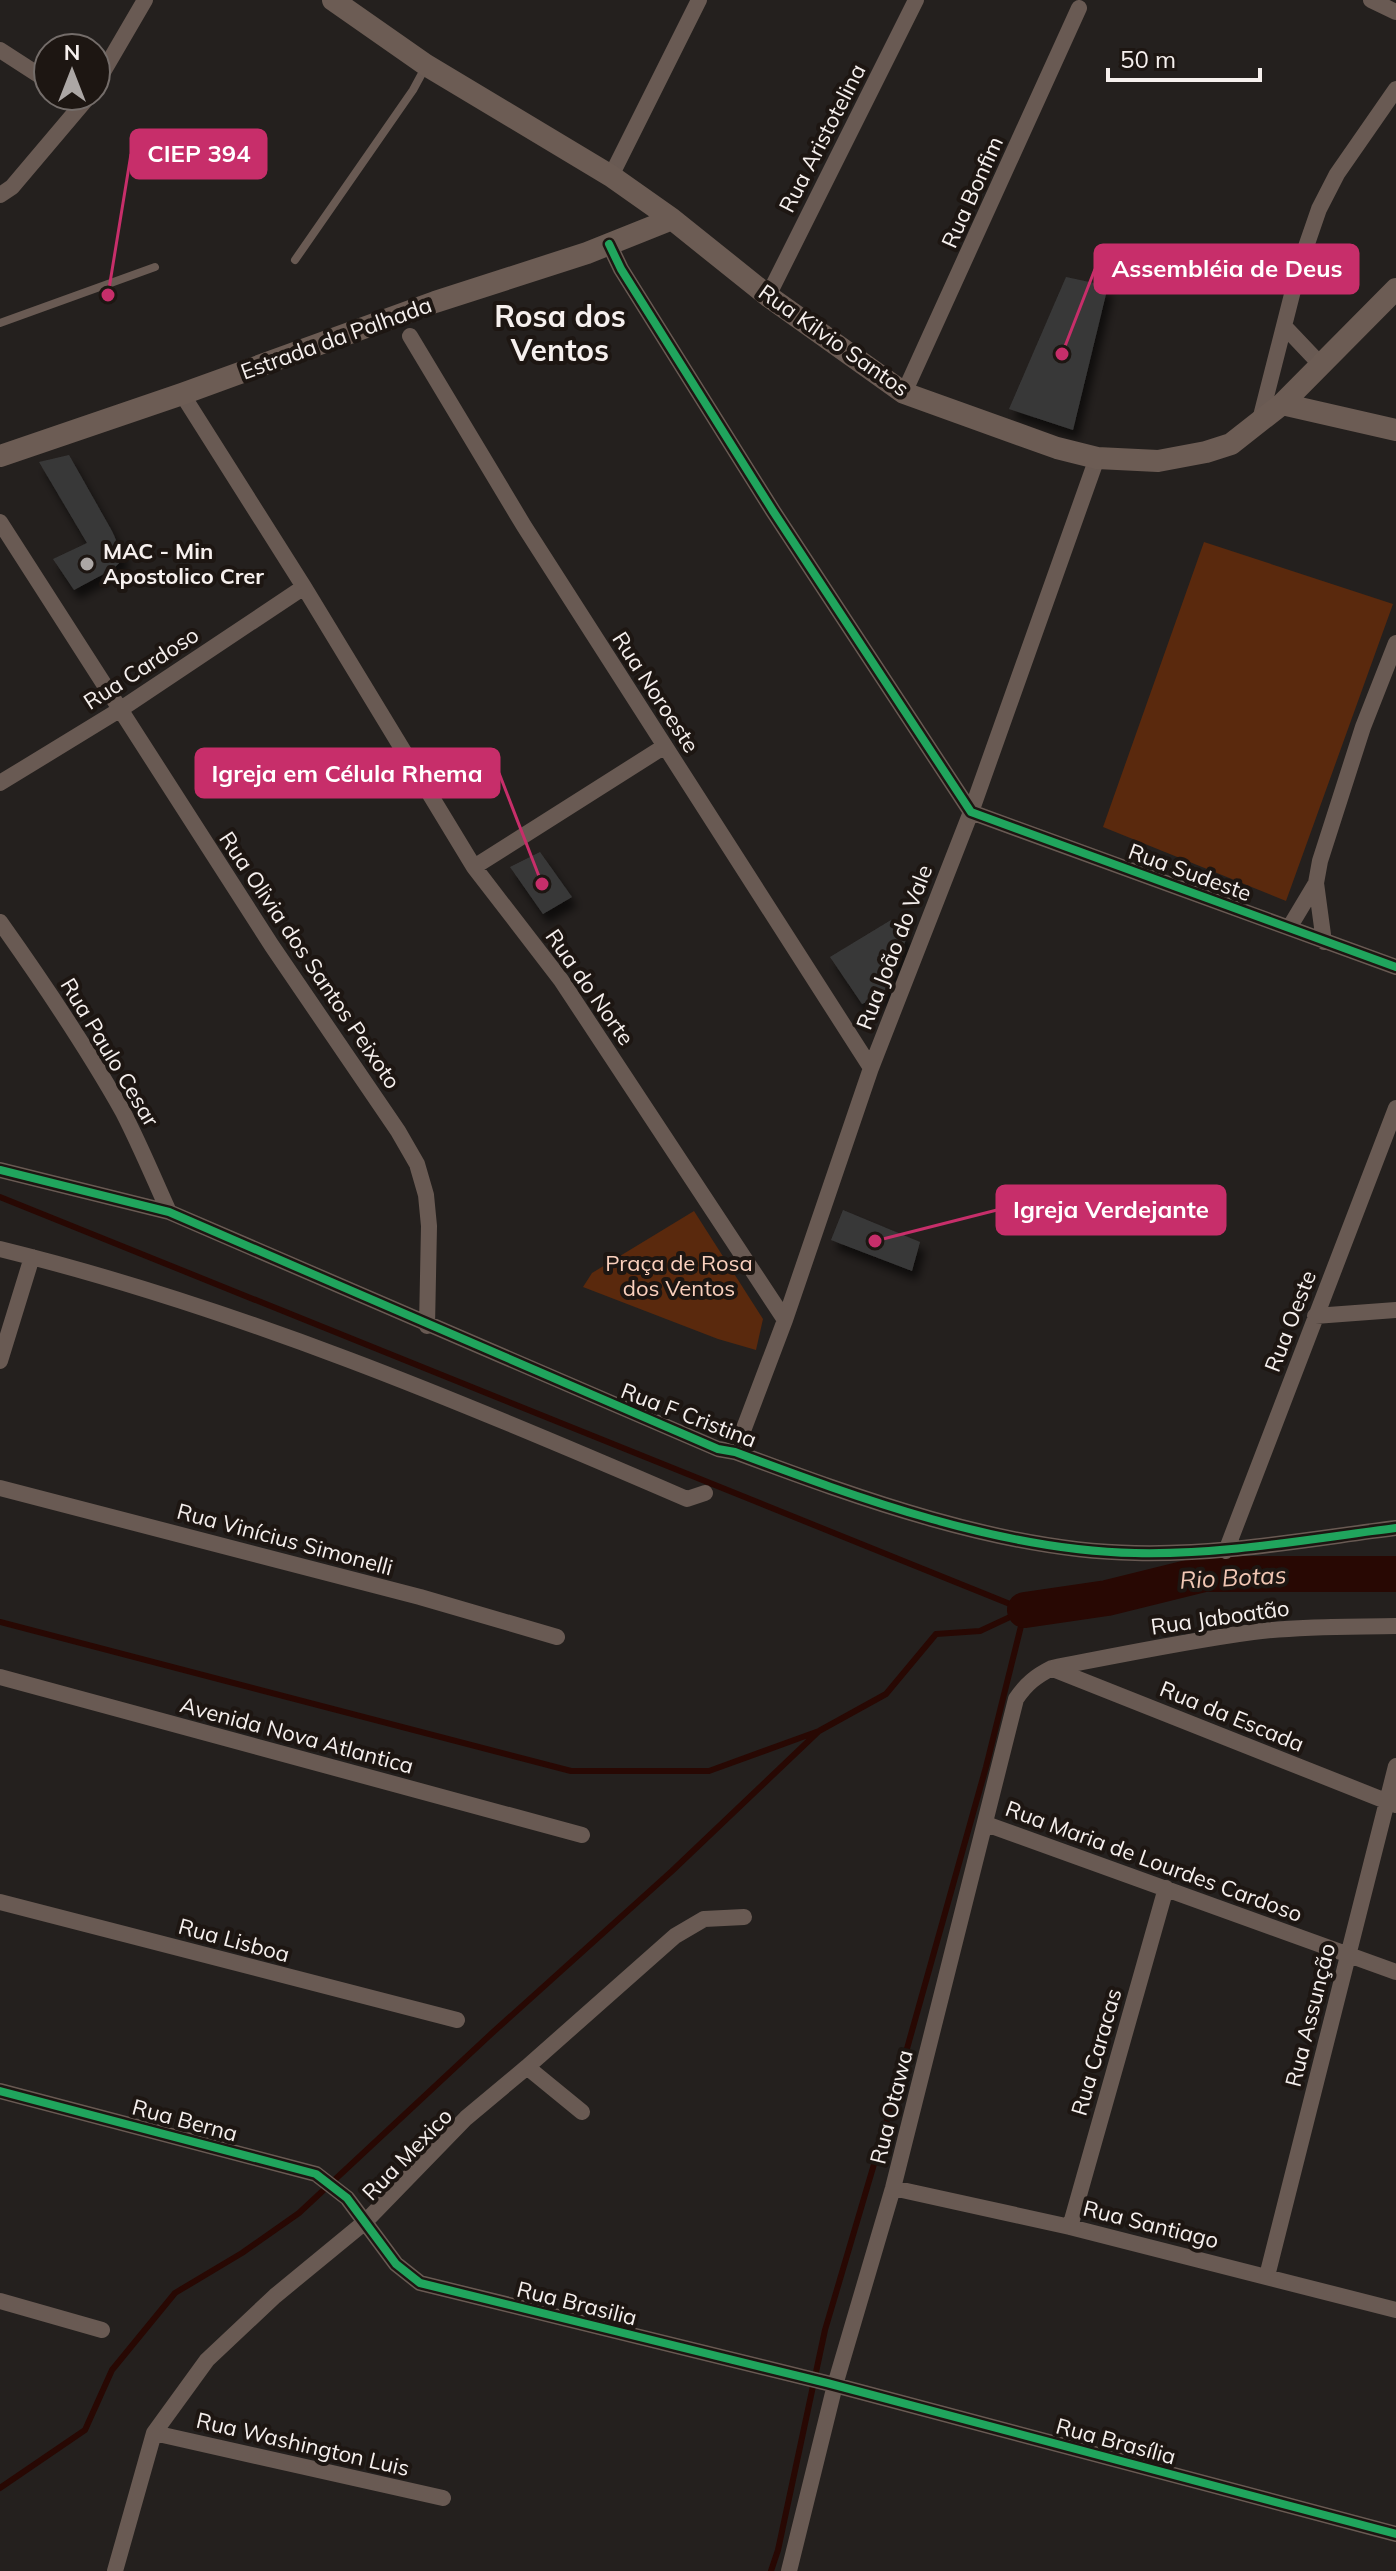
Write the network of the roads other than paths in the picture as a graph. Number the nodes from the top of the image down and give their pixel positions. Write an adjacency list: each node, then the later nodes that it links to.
1 (145, 0): 11 (street)
2 (333, 0): 9 (main road, Rua Kilvio Santos)
3 (350, 0): 9 (main road)
4 (699, 0): 16 (street)
5 (916, 0): 23 (street, Rua Aristotelina)
6 (1371, 0): 8 (street)
7 (1079, 8): 28 (street, Rua Bonfim)
8 (1396, 12)
9 (366, 25): 12 (main road, Rua Kilvio Santos)
10 (0, 50): 13 (street)
11 (112, 57)
12 (426, 65): 16 (main road, Rua Kilvio Santos); 20 (lane)
13 (32, 71)
14 (1396, 89): 25 (street)
15 (71, 112): 17 (street)
16 (611, 176): 18 (main road, Rua Kilvio Santos)
17 (0, 195)
18 (672, 219): 19 (main road, Estrada da Palhada); 23 (main road, Rua Kilvio Santos)
19 (609, 244): 29 (main road, Estrada da Palhada); 41 (street)
20 (295, 260)
21 (155, 267): 24 (lane)
22 (1396, 289): 27 (main road, Rua Kilvio Santos)
23 (768, 296): 28 (main road, Rua Kilvio Santos)
24 (0, 323)
25 (1284, 326): 27 (street); 31 (street)
26 (410, 336): 39 (street, Rua Noroeste)
27 (1321, 365): 30 (main road, Rua Kilvio Santos)
28 (904, 393): 34 (main road, Rua Kilvio Santos)
29 (182, 394): 33 (main road, Estrada da Palhada); 36 (street, Rua do Norte)
30 (1282, 404): 31 (main road, Rua Kilvio Santos); 32 (main road)
31 (1260, 420): 34 (main road, Rua Kilvio Santos)
32 (1396, 430)
33 (0, 456)
34 (1097, 458): 41 (street, Rua João do Vale)
35 (0, 522): 38 (street, Rua Olivia dos Santos Peixoto)
36 (304, 587): 38 (street, Rua Cardoso); 42 (street, Rua do Norte)
37 (1396, 643): 43 (street)
38 (121, 709): 40 (street, Rua Cardoso); 57 (street, Rua Olivia dos Santos Peixoto)
39 (665, 746): 42 (street); 48 (street, Rua Noroeste)
40 (0, 783)
41 (971, 812): 45 (street, Rua Sudeste); 48 (street, Rua João do Vale)
42 (474, 867): 56 (street, Rua do Norte)
43 (1316, 883): 45 (street); 46 (street)
44 (0, 922): 51 (street, Rua Paulo Cesar)
45 (1289, 928): 46 (street, Rua Sudeste)
46 (1324, 942): 47 (street, Rua Sudeste)
47 (1396, 967)
48 (871, 1068): 56 (street, Rua João do Vale)
49 (1396, 1108): 55 (street, Rua Oeste)
50 (0, 1170): 51 (street, Rua F Cristina)
51 (169, 1212): 57 (street, Rua F Cristina)
52 (0, 1249): 53 (street)
53 (32, 1257): 58 (street); 61 (street)
54 (1396, 1310): 55 (street)
55 (1315, 1316): 63 (street, Rua Oeste)
56 (785, 1320): 59 (street, Rua João do Vale)
57 (427, 1326): 59 (street, Rua F Cristina)
58 (0, 1361)
59 (735, 1452): 63 (street, Rua F Cristina)
60 (0, 1488): 65 (street, Rua Vinícius Simonelli)
61 (705, 1493)
62 (1396, 1528): 63 (street, Rua F Cristina)
63 (1226, 1551)
64 (1396, 1626): 66 (street, Rua Jaboatão)
65 (557, 1637)
66 (1052, 1668): 69 (street, Rua da Escada); 70 (street, Rua Otawa)
67 (0, 1677): 71 (street, Avenida Nova Atlantica)
68 (1396, 1766): 69 (street, Rua Assunção)
69 (1391, 1803): 75 (street, Rua Assunção)
70 (986, 1824): 72 (street, Rua Maria de Lourdes Cardoso); 81 (street, Rua Otawa)
71 (582, 1835)
72 (1166, 1888): 75 (street, Rua Maria de Lourdes Cardoso); 84 (street, Rua Caracas)
73 (0, 1902): 77 (street, Rua Lisboa)
74 (744, 1917): 78 (street, Rua Mexico)
75 (1349, 1954): 76 (street, Rua Maria de Lourdes Cardoso); 85 (street, Rua Assunção)
76 (1396, 1972)
77 (457, 2020)
78 (527, 2067): 80 (street); 83 (street, Rua Mexico)
79 (0, 2091): 82 (street, Rua Berna)
80 (582, 2112)
81 (893, 2188): 84 (street, Rua Santiago); 89 (street, Rua Otawa)
82 (352, 2204): 83 (street, Rua Brasilia)
83 (365, 2222): 89 (street, Rua Brasilia); 90 (street, Rua Mexico)
84 (1070, 2227): 85 (street, Rua Santiago)
85 (1267, 2276): 87 (street, Rua Santiago)
86 (0, 2301): 88 (street)
87 (1396, 2310)
88 (102, 2330)
89 (831, 2384): 92 (street, Rua Brasília); 94 (street, Rua Otawa)
90 (154, 2433): 91 (street, Rua Washington Luis); 93 (street, Rua Mexico)
91 (443, 2498)
92 (1396, 2534)
93 (115, 2571)
94 (789, 2571)

